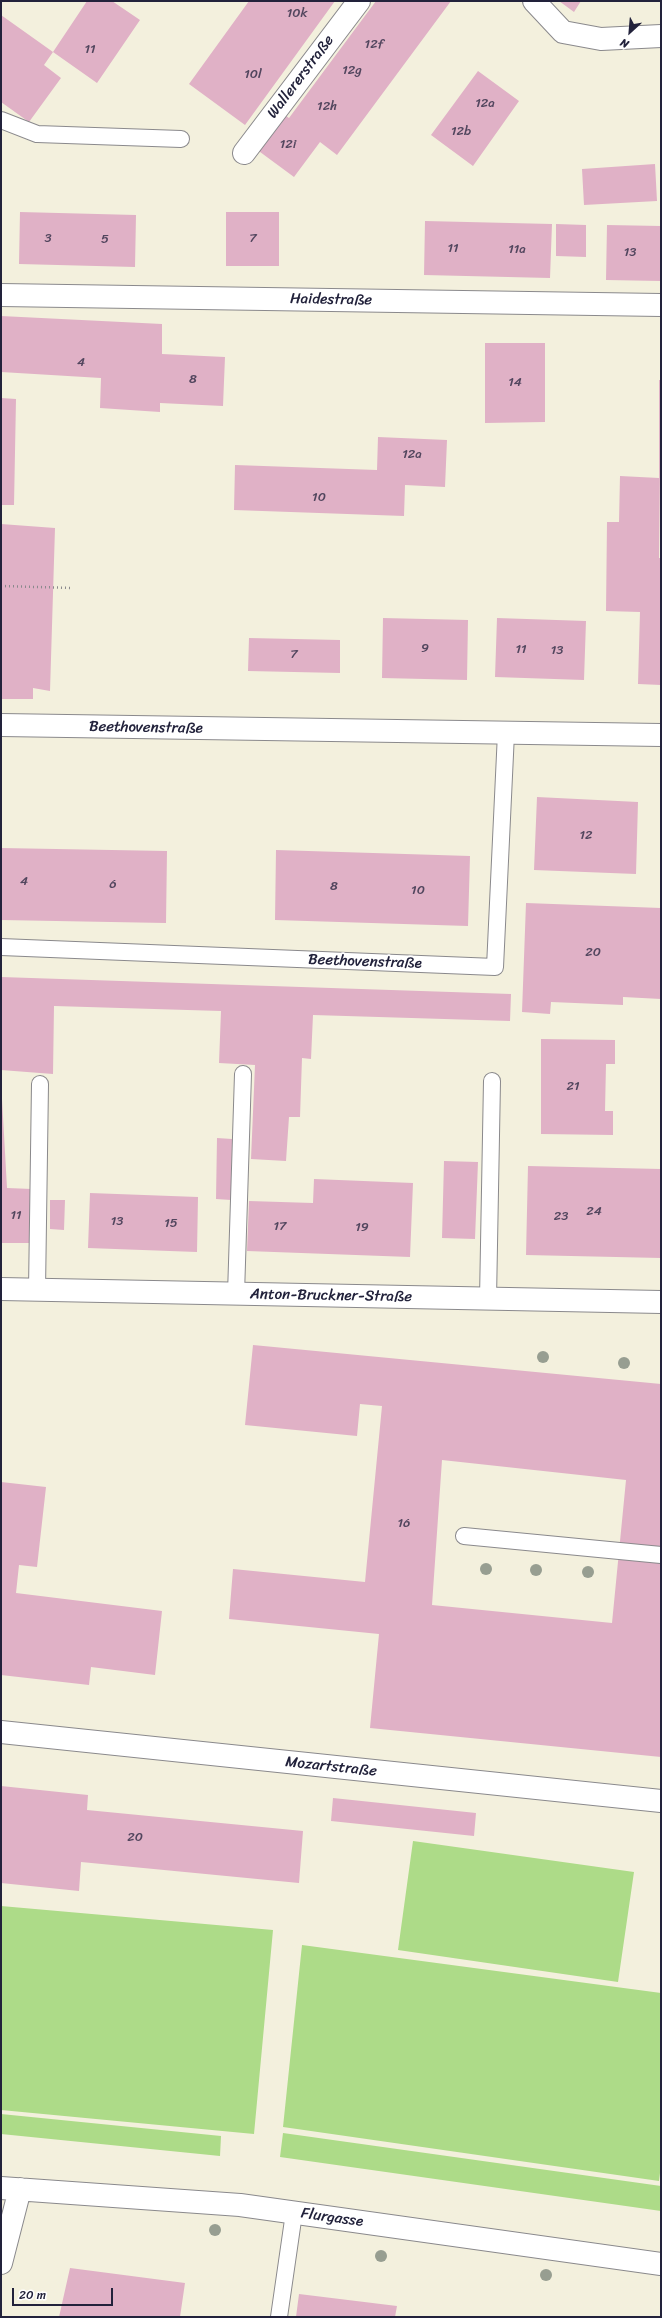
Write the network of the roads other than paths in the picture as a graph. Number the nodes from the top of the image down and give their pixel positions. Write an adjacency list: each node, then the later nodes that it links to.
1 (359, 1): 6 (street, Wallererstraße)
2 (534, 1): 3 (street)
3 (661, 36)
4 (1, 120): 5 (lane)
5 (180, 139)
6 (244, 153)
7 (1, 295): 8 (street, Haidestraße)
8 (661, 305)
9 (1, 725): 10 (street, Beethovenstraße)
10 (506, 733): 11 (street, Beethovenstraße); 12 (lane, Beethovenstraße)
11 (661, 735)
12 (1, 947)
13 (243, 1074): 18 (lane)
14 (492, 1081): 19 (lane)
15 (40, 1084): 17 (lane)
16 (1, 1289): 17 (street, Anton-Bruckner-Straße)
17 (37, 1290): 18 (street, Anton-Bruckner-Straße)
18 (236, 1294): 19 (street, Anton-Bruckner-Straße)
19 (488, 1299): 20 (street, Anton-Bruckner-Straße)
20 (661, 1302)
21 (464, 1536): 22 (lane)
22 (661, 1555)
23 (1, 1732): 24 (street, Mozartstraße)
24 (661, 1801)
25 (11, 2188): 26 (street, Flurgasse); 27 (street)
26 (294, 2213): 28 (street, Flurgasse); 29 (lane)
27 (1, 2263)
28 (661, 2264)
29 (279, 2317)

